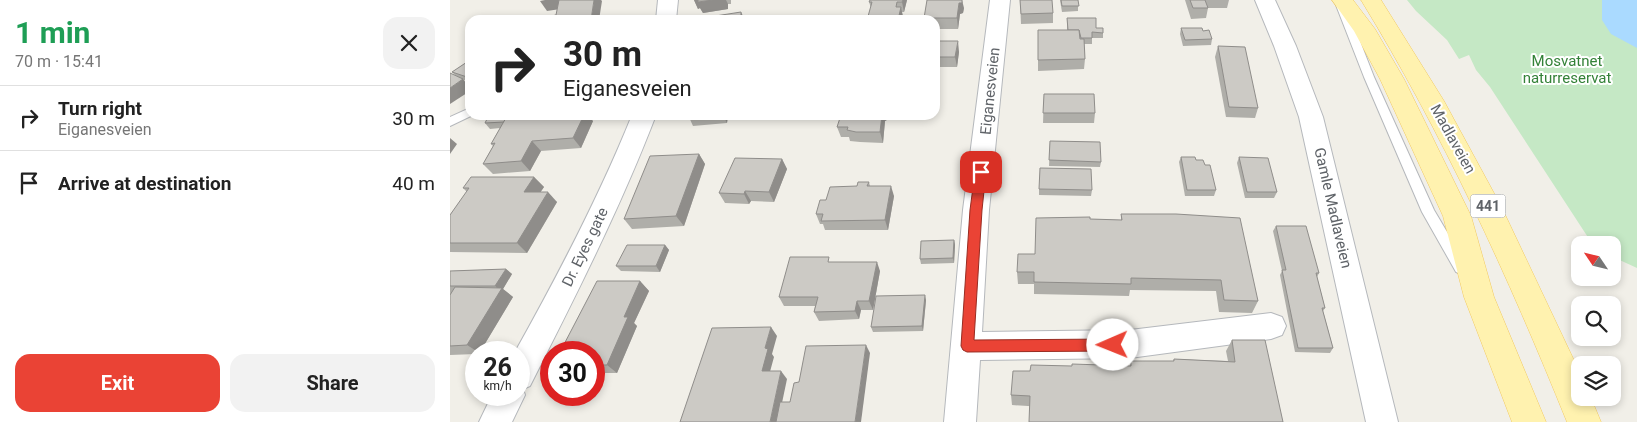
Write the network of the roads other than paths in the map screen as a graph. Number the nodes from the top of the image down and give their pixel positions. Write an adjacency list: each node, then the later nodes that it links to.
1 (668, 0): 6 (street)
2 (1000, 0): 11 (street, Eiganesveien)
3 (1265, 0): 16 (street, Gamle Madlaveien)
4 (1341, 0): 17 (main road, Madlaveien / 441)
5 (1371, 0): 18 (main road, Madlaveien / 441)
6 (666, 15)
7 (465, 114): 9 (lane)
8 (642, 120): 12 (street, Dr. Eyes gate)
9 (450, 122)
10 (1271, 326): 11 (street)
11 (967, 346): 15 (street, Eiganesveien)
12 (530, 355)
13 (503, 406): 14 (street)
14 (495, 422)
15 (960, 422)
16 (1382, 422)
17 (1529, 422)
18 (1584, 422)

